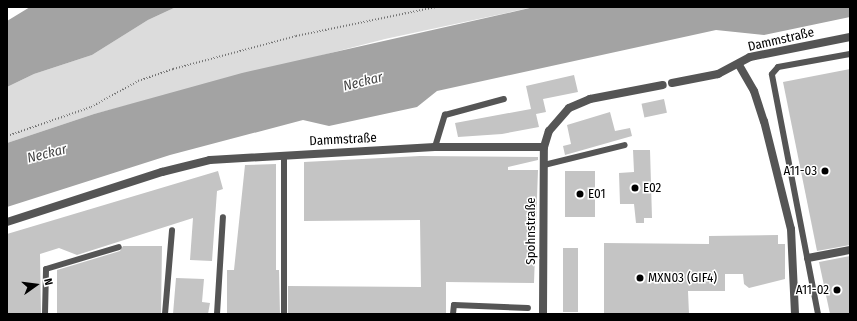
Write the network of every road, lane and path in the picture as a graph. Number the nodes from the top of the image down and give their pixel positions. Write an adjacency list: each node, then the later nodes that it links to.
1 (436, 7): 8 (path)
2 (850, 37): 4 (street, Dammstraße)
3 (850, 54): 19 (lane)
4 (739, 65): 5 (street, Dammstraße); 27 (street)
5 (672, 83)
6 (663, 85): 11 (street)
7 (504, 99): 10 (lane)
8 (7, 136)
9 (625, 145): 13 (lane)
10 (435, 147): 11 (street, Dammstraße); 12 (street, Dammstraße)
11 (544, 147): 13 (street, Spohnstraße)
12 (284, 155): 15 (street, Dammstraße); 24 (lane)
13 (544, 165): 26 (street, Spohnstraße)
14 (223, 217): 23 (lane)
15 (7, 222)
16 (172, 230): 22 (lane)
17 (119, 247): 21 (lane)
18 (850, 250): 19 (street)
19 (808, 258): 28 (lane)
20 (528, 308): 25 (lane)
21 (45, 314)
22 (165, 314)
23 (217, 314)
24 (284, 314)
25 (454, 314)
26 (543, 314)
27 (795, 314)
28 (818, 314)

